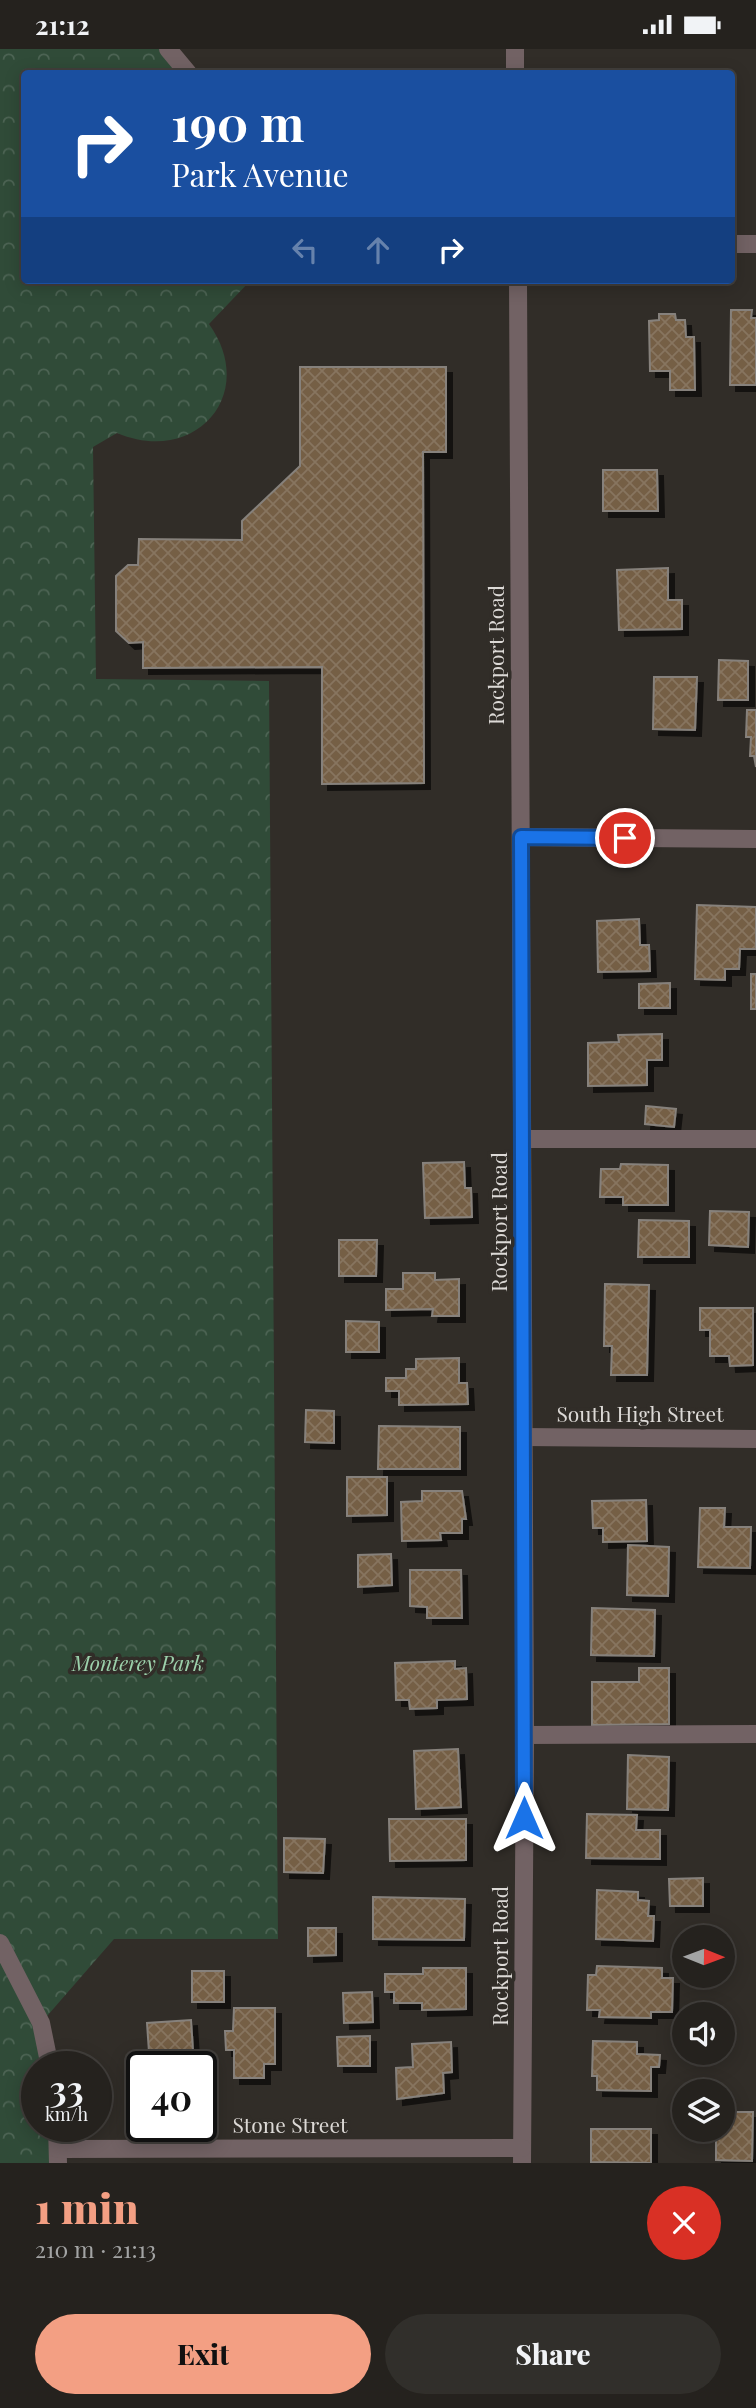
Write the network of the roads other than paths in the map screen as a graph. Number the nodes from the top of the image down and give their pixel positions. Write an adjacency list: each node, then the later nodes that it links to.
1 (168, 49): 3 (street)
2 (515, 49): 4 (street)
3 (186, 70)
4 (515, 70)
5 (735, 244): 6 (street)
6 (756, 244)
7 (518, 284): 8 (street, Rockport Road)
8 (521, 837): 9 (street); 10 (street, Rockport Road)
9 (756, 839)
10 (523, 1139): 11 (street); 12 (street, Rockport Road)
11 (756, 1139)
12 (523, 1437): 13 (street, South High Street); 15 (street, Rockport Road)
13 (756, 1439)
14 (756, 1734): 15 (street)
15 (525, 1735): 19 (street, Rockport Road)
16 (0, 1943): 17 (street)
17 (47, 2051)
18 (58, 2156): 19 (street, Stone Street)
19 (522, 2156)

